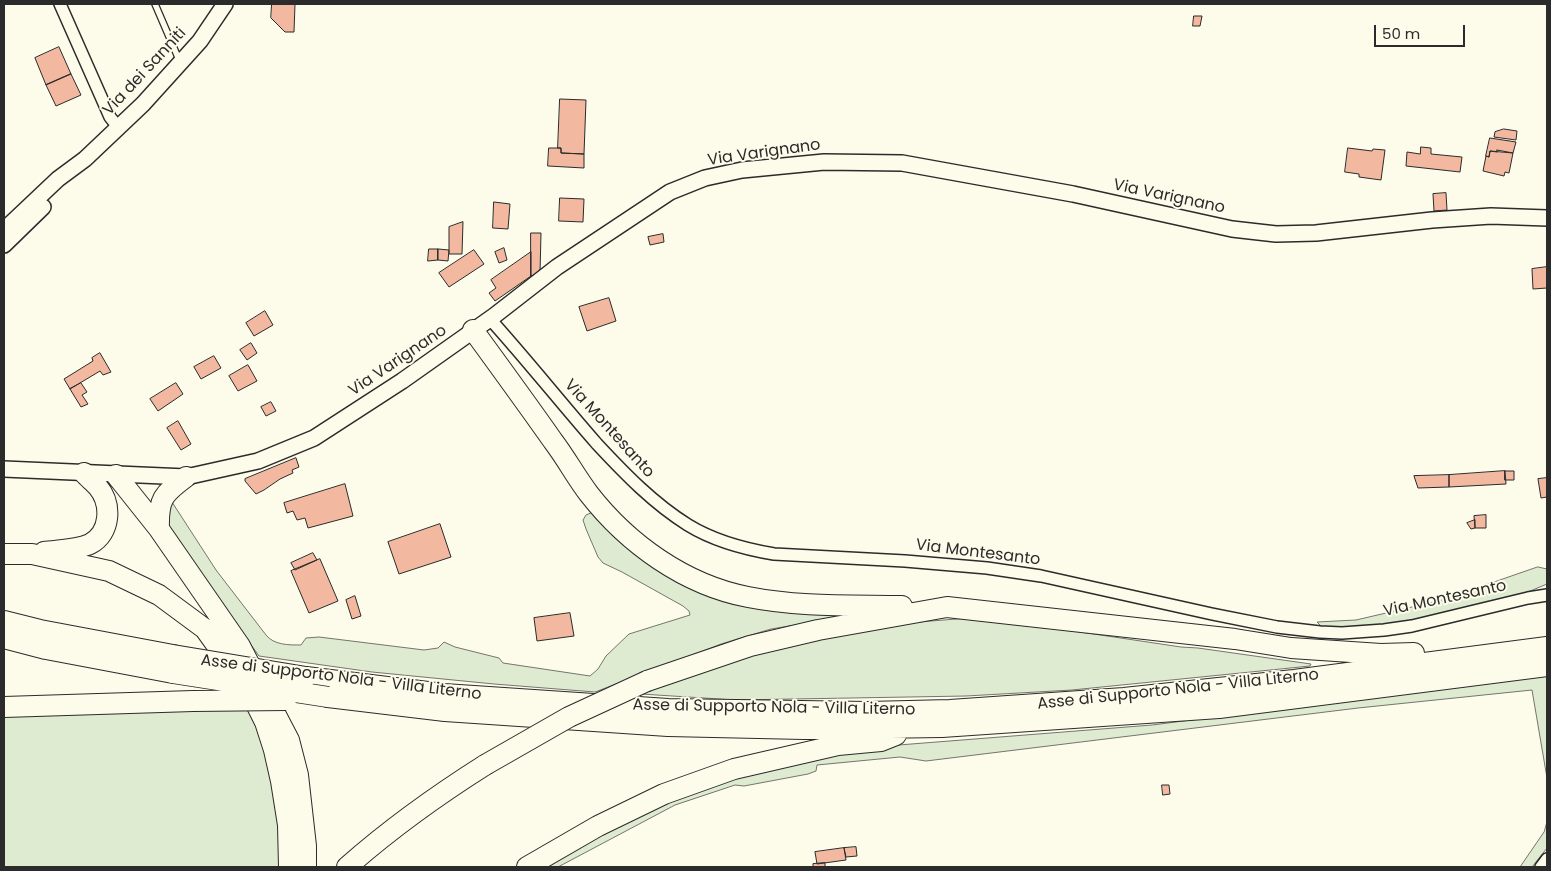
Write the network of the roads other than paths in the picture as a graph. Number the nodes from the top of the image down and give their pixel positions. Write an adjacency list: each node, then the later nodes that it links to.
1 (60, 4): 5 (street)
2 (155, 4): 4 (lane)
3 (225, 4): 4 (street, Via dei Sanniti)
4 (180, 63): 5 (street, Via dei Sanniti)
5 (118, 127): 6 (street, Via dei Sanniti)
6 (85, 159): 8 (street, Via dei Sanniti); 9 (street, Via dei Sanniti)
7 (1547, 218): 10 (street, Via Varignano)
8 (4, 230)
9 (4, 245)
10 (490, 319): 11 (street, Via Varignano); 19 (street, Via Montesanto)
11 (474, 330): 15 (street, Via Varignano); 20 (highway)
12 (4, 469): 13 (street, Via Varignano)
13 (84, 473): 14 (street, Via Varignano); 18 (highway)
14 (116, 475): 15 (street, Via Varignano); 16 (highway)
15 (186, 477): 16 (highway)
16 (159, 529): 32 (highway)
17 (4, 554): 18 (highway)
18 (32, 554): 31 (highway)
19 (1547, 595)
20 (947, 607): 24 (highway); 33 (highway, bridge)
21 (4, 621): 25 (highway, Asse di Supporto Nola - Villa Literno)
22 (4, 638): 25 (highway, Asse di Supporto Nola - Villa Literno)
23 (1547, 648): 24 (highway, Asse di Supporto Nola - Villa Literno)
24 (1463, 658): 25 (highway, Asse di Supporto Nola - Villa Literno, bridge)
25 (173, 664): 27 (highway, Asse di Supporto Nola - Villa Literno, bridge)
26 (1547, 666): 29 (highway, Asse di Supporto Nola - Villa Literno)
27 (328, 697): 28 (highway, bridge); 29 (highway, Asse di Supporto Nola - Villa Literno)
28 (4, 707)
29 (916, 728): 34 (highway)
30 (1547, 859): 35 (street)
31 (289, 867)
32 (306, 867)
33 (346, 867)
34 (527, 867)
35 (1541, 867)

